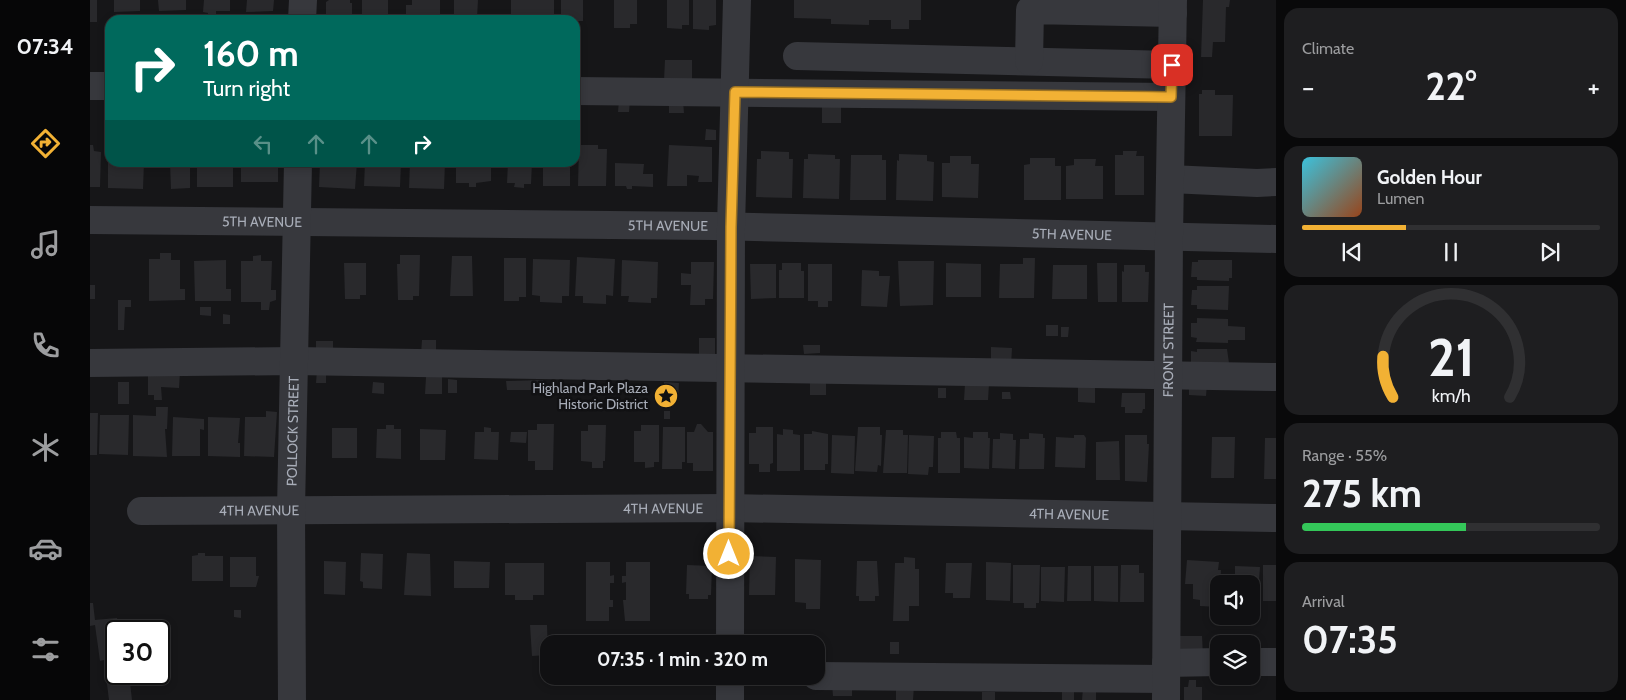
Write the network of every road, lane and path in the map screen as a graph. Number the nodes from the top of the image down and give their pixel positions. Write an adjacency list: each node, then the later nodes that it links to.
1 (303, 0): 5 (street)
2 (737, 0): 12 (street)
3 (1030, 5): 4 (street); 7 (street)
4 (1173, 7): 8 (street, FRONT STREET)
5 (302, 15)
6 (798, 56): 7 (street)
7 (1029, 61): 8 (street)
8 (1172, 65): 13 (street, FRONT STREET)
9 (90, 86): 10 (street)
10 (105, 86)
11 (580, 90): 12 (street)
12 (735, 92): 13 (street); 19 (street)
13 (1171, 97): 15 (street, FRONT STREET)
14 (298, 167): 18 (street, POLLOCK STREET)
15 (1170, 179): 16 (street); 20 (street, FRONT STREET)
16 (1276, 182)
17 (90, 220): 18 (street, 5TH AVENUE)
18 (297, 220): 19 (street, 5TH AVENUE); 22 (street, POLLOCK STREET)
19 (731, 227): 20 (street, 5TH AVENUE); 24 (street)
20 (1169, 236): 21 (street, 5TH AVENUE); 25 (street, FRONT STREET)
21 (1276, 239)
22 (294, 361): 23 (street); 24 (street); 28 (street, POLLOCK STREET)
23 (90, 363)
24 (730, 368): 25 (street); 27 (street)
25 (1168, 377): 26 (street); 30 (street, FRONT STREET)
26 (1276, 377)
27 (729, 508): 28 (street, 4TH AVENUE); 30 (street, 4TH AVENUE); 32 (street)
28 (291, 510): 29 (street, 4TH AVENUE); 39 (street, POLLOCK STREET)
29 (141, 512)
30 (1166, 516): 31 (street, 4TH AVENUE); 37 (street, FRONT STREET)
31 (1276, 518)
32 (730, 635)
33 (1260, 662): 34 (street)
34 (1276, 662)
35 (1210, 665): 37 (street)
36 (825, 676): 37 (street)
37 (1166, 681)
38 (730, 685): 40 (street)
39 (292, 700)
40 (730, 700)

